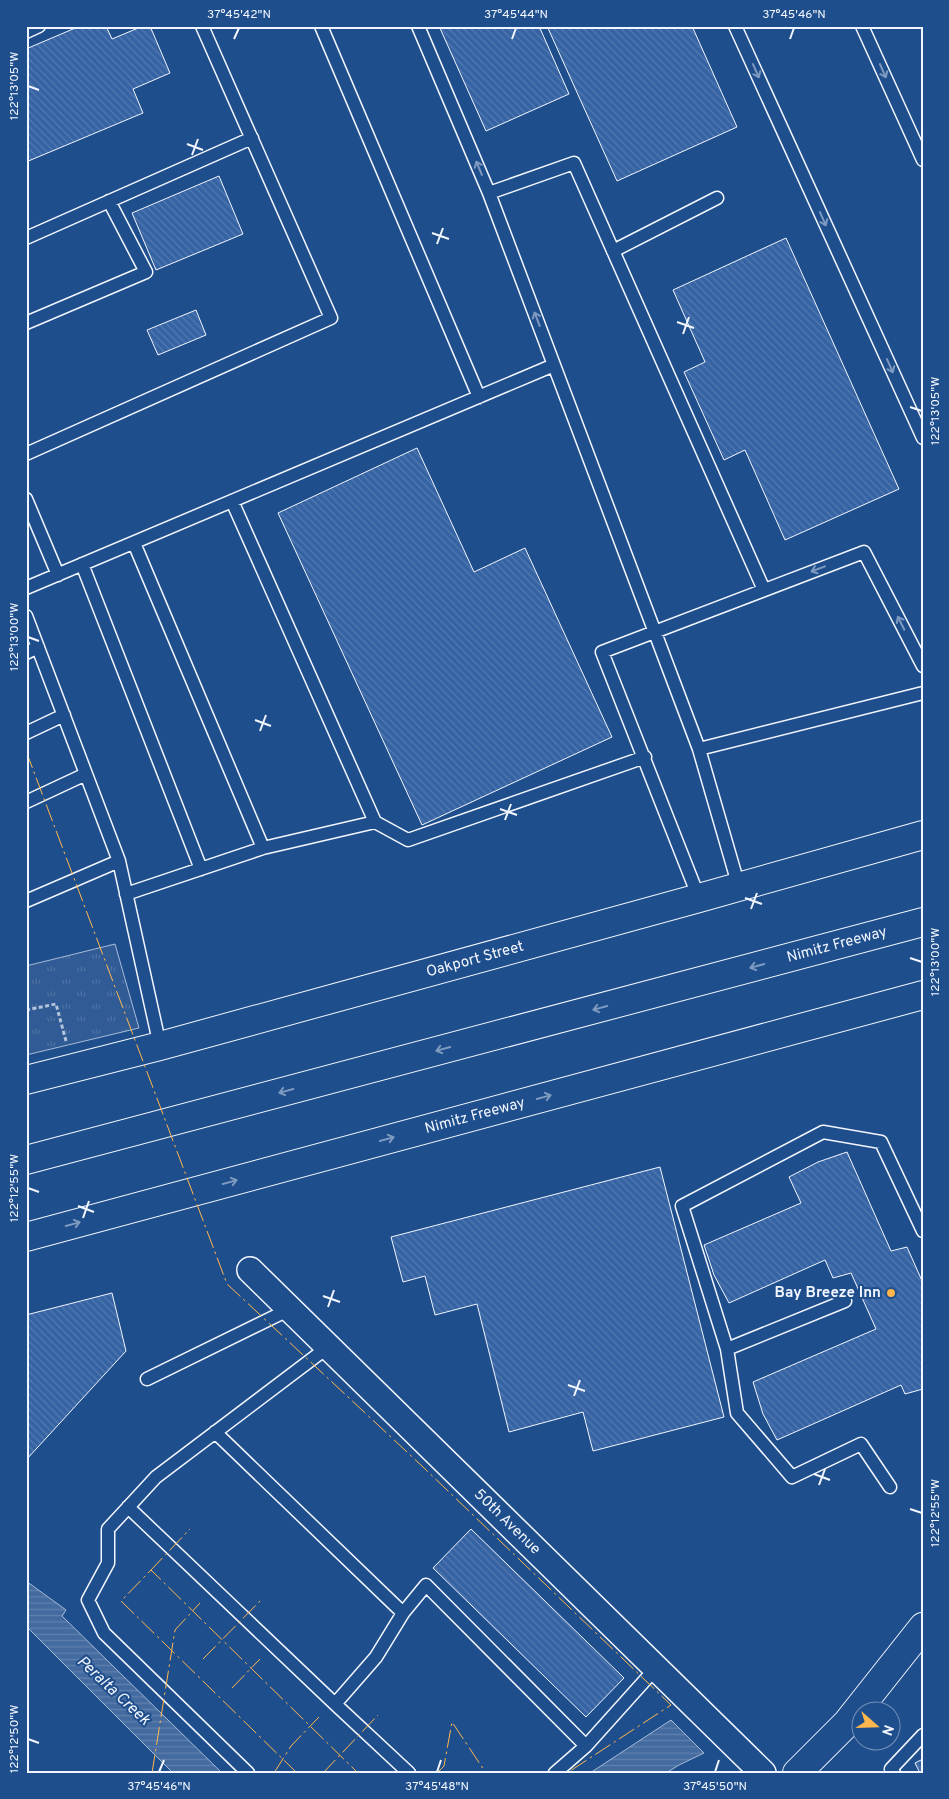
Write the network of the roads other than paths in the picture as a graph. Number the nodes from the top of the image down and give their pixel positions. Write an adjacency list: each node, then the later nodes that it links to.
1 (39, 26): 7 (lane)
2 (202, 26): 8 (lane)
3 (321, 26): 17 (lane)
4 (418, 26): 10 (lane, one-way to 4)
5 (736, 26): 18 (lane, one-way to 18)
6 (862, 26): 9 (lane, one-way to 9)
7 (26, 32)
8 (252, 138): 12 (lane); 19 (lane)
9 (923, 160)
10 (490, 193): 14 (lane); 16 (lane, one-way to 10)
11 (717, 198): 14 (lane)
12 (109, 201): 13 (lane); 15 (lane)
13 (26, 238)
14 (613, 251): 26 (lane)
15 (26, 323)
16 (554, 365): 17 (lane); 28 (lane)
17 (479, 396): 21 (lane)
18 (923, 438)
19 (26, 454)
20 (26, 499): 24 (lane)
21 (232, 501): 22 (lane); 39 (lane)
22 (134, 543): 23 (lane); 41 (lane)
23 (82, 564): 24 (lane); 43 (lane)
24 (58, 575): 25 (lane)
25 (26, 588)
26 (764, 590): 28 (lane); 31 (lane, one-way to 26)
27 (26, 616): 29 (lane)
28 (655, 632): 35 (lane); 36 (lane)
29 (38, 647): 30 (lane); 33 (lane)
30 (26, 653)
31 (923, 666)
32 (923, 693): 35 (lane)
33 (64, 716): 34 (lane); 37 (lane)
34 (26, 733)
35 (699, 749): 44 (lane)
36 (644, 757): 39 (lane); 46 (lane)
37 (86, 774): 38 (lane); 42 (lane)
38 (26, 802)
39 (375, 822): 41 (lane)
40 (923, 835): 44 (main road, Oakport Street)
41 (263, 848): 43 (lane)
42 (119, 861): 45 (lane); 47 (lane)
43 (201, 869): 45 (lane)
44 (739, 887): 46 (main road, Oakport Street)
45 (126, 894): 50 (lane)
46 (699, 898): 50 (main road, Oakport Street)
47 (26, 901)
48 (923, 922): 52 (main road, Nimitz Freeway, one-way to 52)
49 (923, 995): 54 (main road, Nimitz Freeway, one-way to 49)
50 (160, 1046): 51 (main road, Oakport Street)
51 (26, 1080)
52 (26, 1160)
53 (923, 1231): 59 (lane)
54 (26, 1237)
55 (250, 1270): 57 (street, 50th Avenue)
56 (845, 1301): 59 (lane)
57 (290, 1309): 58 (street, 50th Avenue); 60 (lane)
58 (328, 1347): 61 (lane); 66 (street, 50th Avenue)
59 (727, 1349): 62 (lane)
60 (147, 1379)
61 (215, 1432): 63 (lane); 64 (lane)
62 (890, 1487)
63 (128, 1507): 67 (lane); 70 (lane)
64 (403, 1613): 67 (lane); 69 (lane)
65 (923, 1627): 74 (main road)
66 (656, 1668): 69 (lane); 73 (street, 50th Avenue)
67 (335, 1704): 71 (lane)
68 (923, 1735): 75 (lane)
69 (586, 1746): 72 (lane)
70 (248, 1773)
71 (409, 1773)
72 (555, 1773)
73 (763, 1773)
74 (797, 1773)
75 (894, 1773)

